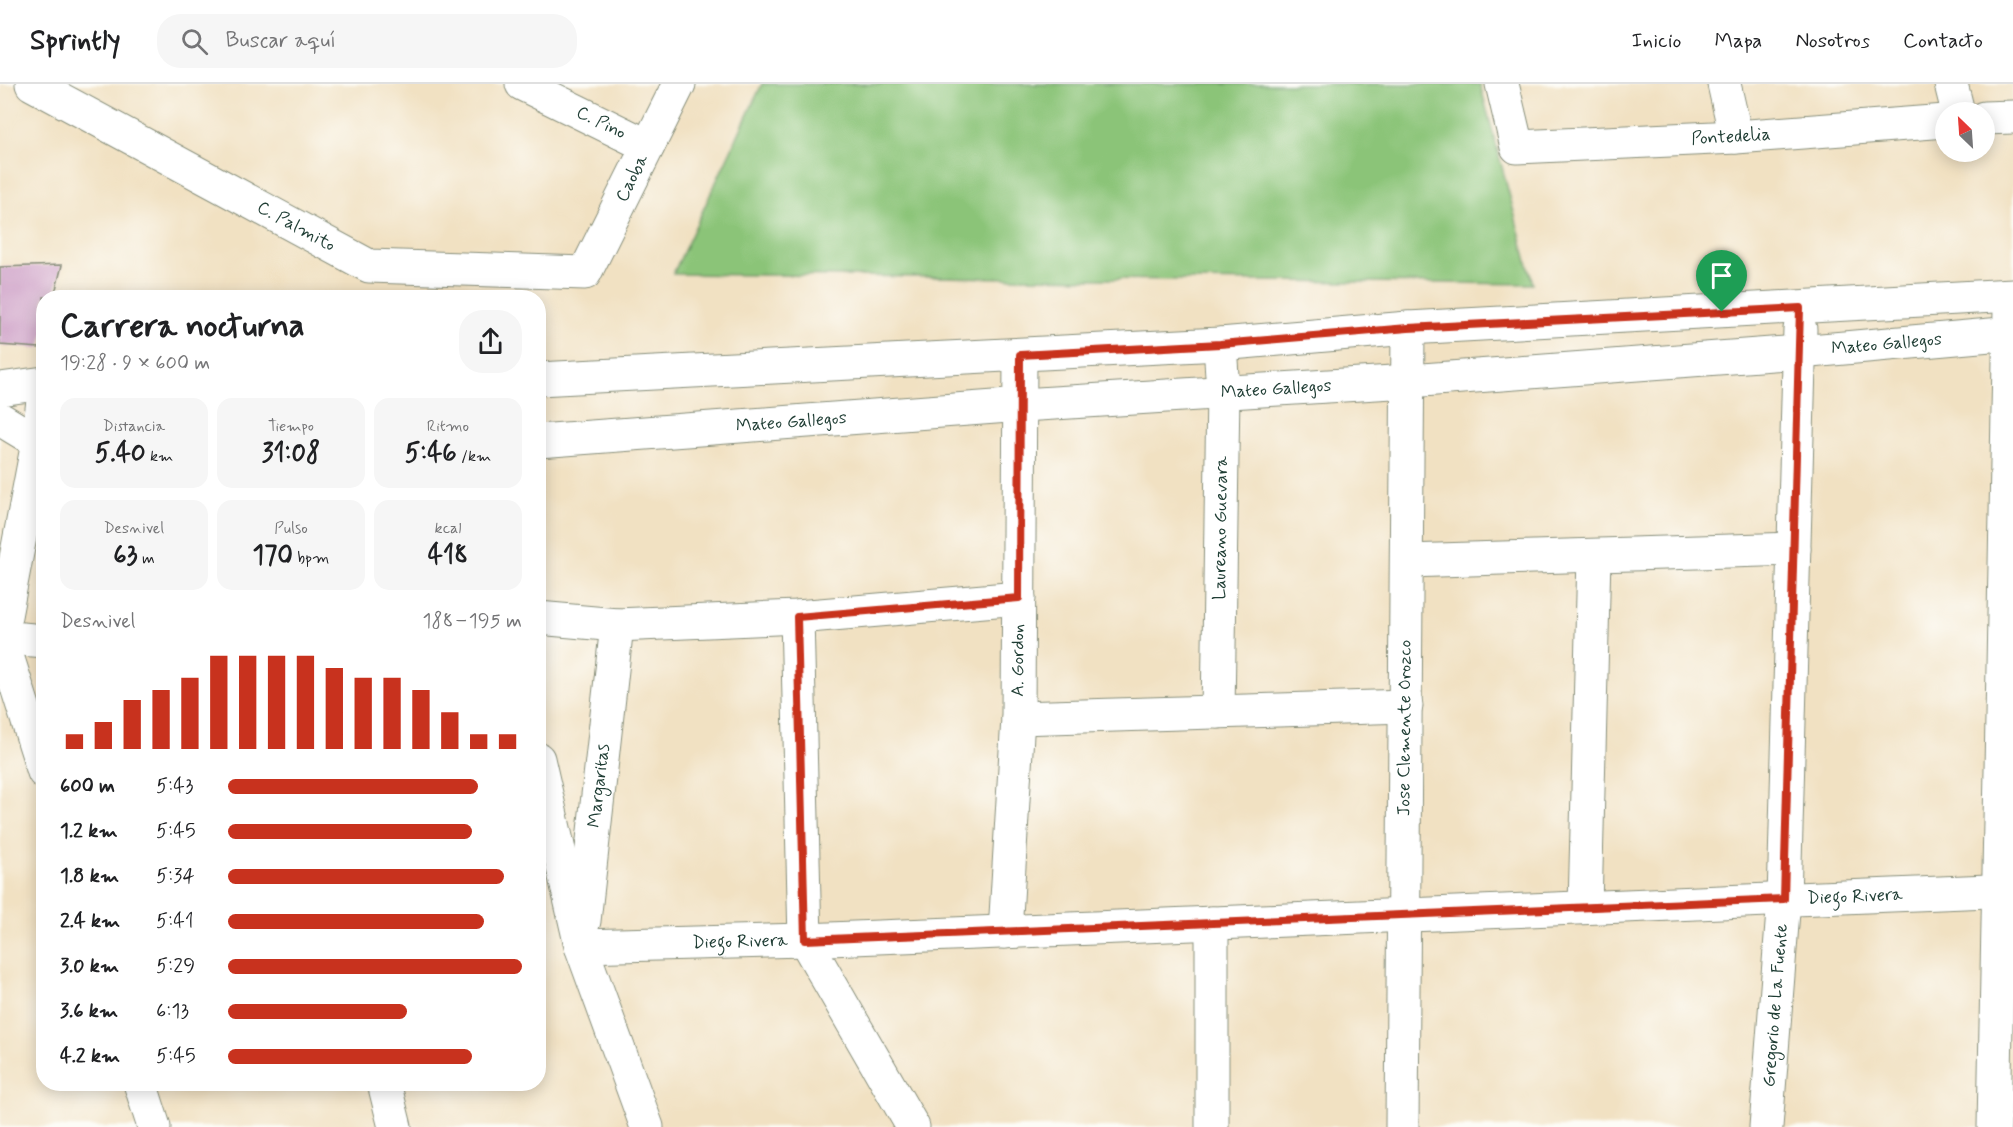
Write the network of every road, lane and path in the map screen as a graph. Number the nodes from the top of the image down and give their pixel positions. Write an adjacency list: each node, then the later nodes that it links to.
1 (32, 84): 13 (street, C. Palmito)
2 (522, 84): 12 (street, C. Pino)
3 (679, 84): 12 (street, Caoba)
4 (1502, 84): 11 (street, Pontedelia)
5 (1724, 84): 11 (street)
6 (1951, 84): 7 (street)
7 (1956, 102)
8 (2013, 117): 9 (street)
9 (1995, 118)
10 (1935, 122): 11 (street, Pontedelia)
11 (1736, 137)
12 (648, 147): 13 (street, Caoba)
13 (585, 273)
14 (2012, 295): 15 (street); 17 (street)
15 (1800, 308): 16 (street); 19 (street, Gregorio de La Fuente)
16 (1408, 328): 18 (street); 22 (street, Jose Clemente Orozco)
17 (2012, 333): 19 (street, Mateo Gallegos); 45 (street)
18 (1220, 344): 20 (street); 25 (street, Laureano Guevara)
19 (1799, 352): 22 (street, Mateo Gallegos); 31 (street, Gregorio de La Fuente)
20 (1020, 355): 21 (street); 26 (street, A. Gordon)
21 (546, 380)
22 (1408, 381): 25 (street, Mateo Gallegos); 33 (street, Jose Clemente Orozco)
23 (36, 384): 24 (street)
24 (0, 389)
25 (1223, 392): 26 (street, Mateo Gallegos); 41 (street, Laureano Guevara)
26 (1022, 405): 29 (street, Mateo Gallegos); 34 (street, A. Gordon)
27 (0, 419): 28 (street)
28 (36, 439)
29 (546, 440)
30 (36, 466): 38 (street)
31 (1794, 549): 32 (street); 46 (street, Gregorio de La Fuente)
32 (1594, 556): 33 (street); 47 (street)
33 (1407, 561): 40 (street, Jose Clemente Orozco)
34 (1019, 598): 35 (street); 42 (street, A. Gordon)
35 (797, 617): 37 (street); 51 (street)
36 (546, 619): 37 (street)
37 (616, 625): 52 (street, Margaritas)
38 (1, 637): 39 (street); 43 (street)
39 (36, 640)
40 (1406, 706): 41 (street); 48 (street, Jose Clemente Orozco)
41 (1218, 712): 42 (street)
42 (1018, 718): 50 (street, A. Gordon)
43 (36, 747)
44 (546, 794): 52 (street, Margaritas)
45 (2006, 890): 46 (street, Diego Rivera); 53 (street)
46 (1784, 899): 47 (street, Diego Rivera); 62 (street, Gregorio de La Fuente)
47 (1585, 907): 48 (street, Diego Rivera)
48 (1404, 915): 49 (street, Diego Rivera); 61 (street, Jose Clemente Orozco)
49 (1212, 923): 50 (street, Diego Rivera); 60 (street)
50 (1005, 932): 51 (street, Diego Rivera)
51 (805, 940): 52 (street, Diego Rivera); 59 (street)
52 (581, 946): 58 (street, Margaritas)
53 (2004, 1044): 63 (street)
54 (143, 1091): 56 (street)
55 (386, 1091): 57 (street)
56 (154, 1127)
57 (395, 1127)
58 (647, 1127)
59 (913, 1127)
60 (1212, 1127)
61 (1402, 1127)
62 (1766, 1127)
63 (1994, 1127)

